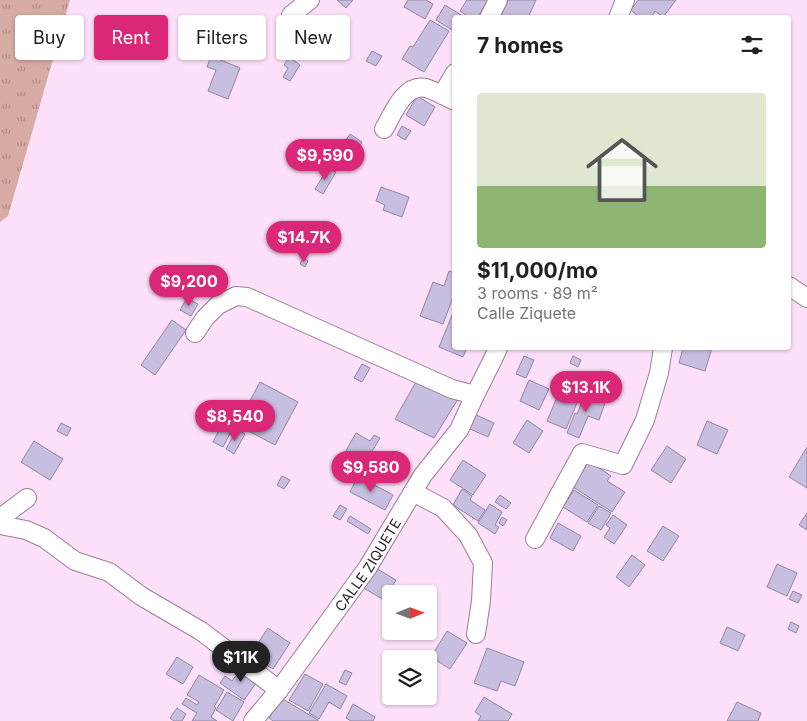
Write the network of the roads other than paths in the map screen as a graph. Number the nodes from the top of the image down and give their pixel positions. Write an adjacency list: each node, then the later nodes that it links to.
1 (310, 0): 4 (street)
2 (498, 0): 5 (street)
3 (625, 0): 6 (street)
4 (291, 15)
5 (490, 15)
6 (619, 15)
7 (452, 84): 8 (street)
8 (448, 98): 9 (street)
9 (384, 129)
10 (791, 287): 11 (street)
11 (807, 298)
12 (195, 333): 15 (street)
13 (497, 350): 15 (street, CALLE ZIQUETE)
14 (663, 350): 19 (street)
15 (474, 394): 16 (street, CALLE ZIQUETE)
16 (413, 492): 20 (street); 21 (street, CALLE ZIQUETE)
17 (27, 498): 18 (street)
18 (1, 522): 21 (street)
19 (535, 538)
20 (476, 634)
21 (279, 690): 22 (street, CALLE ZIQUETE)
22 (253, 721)

